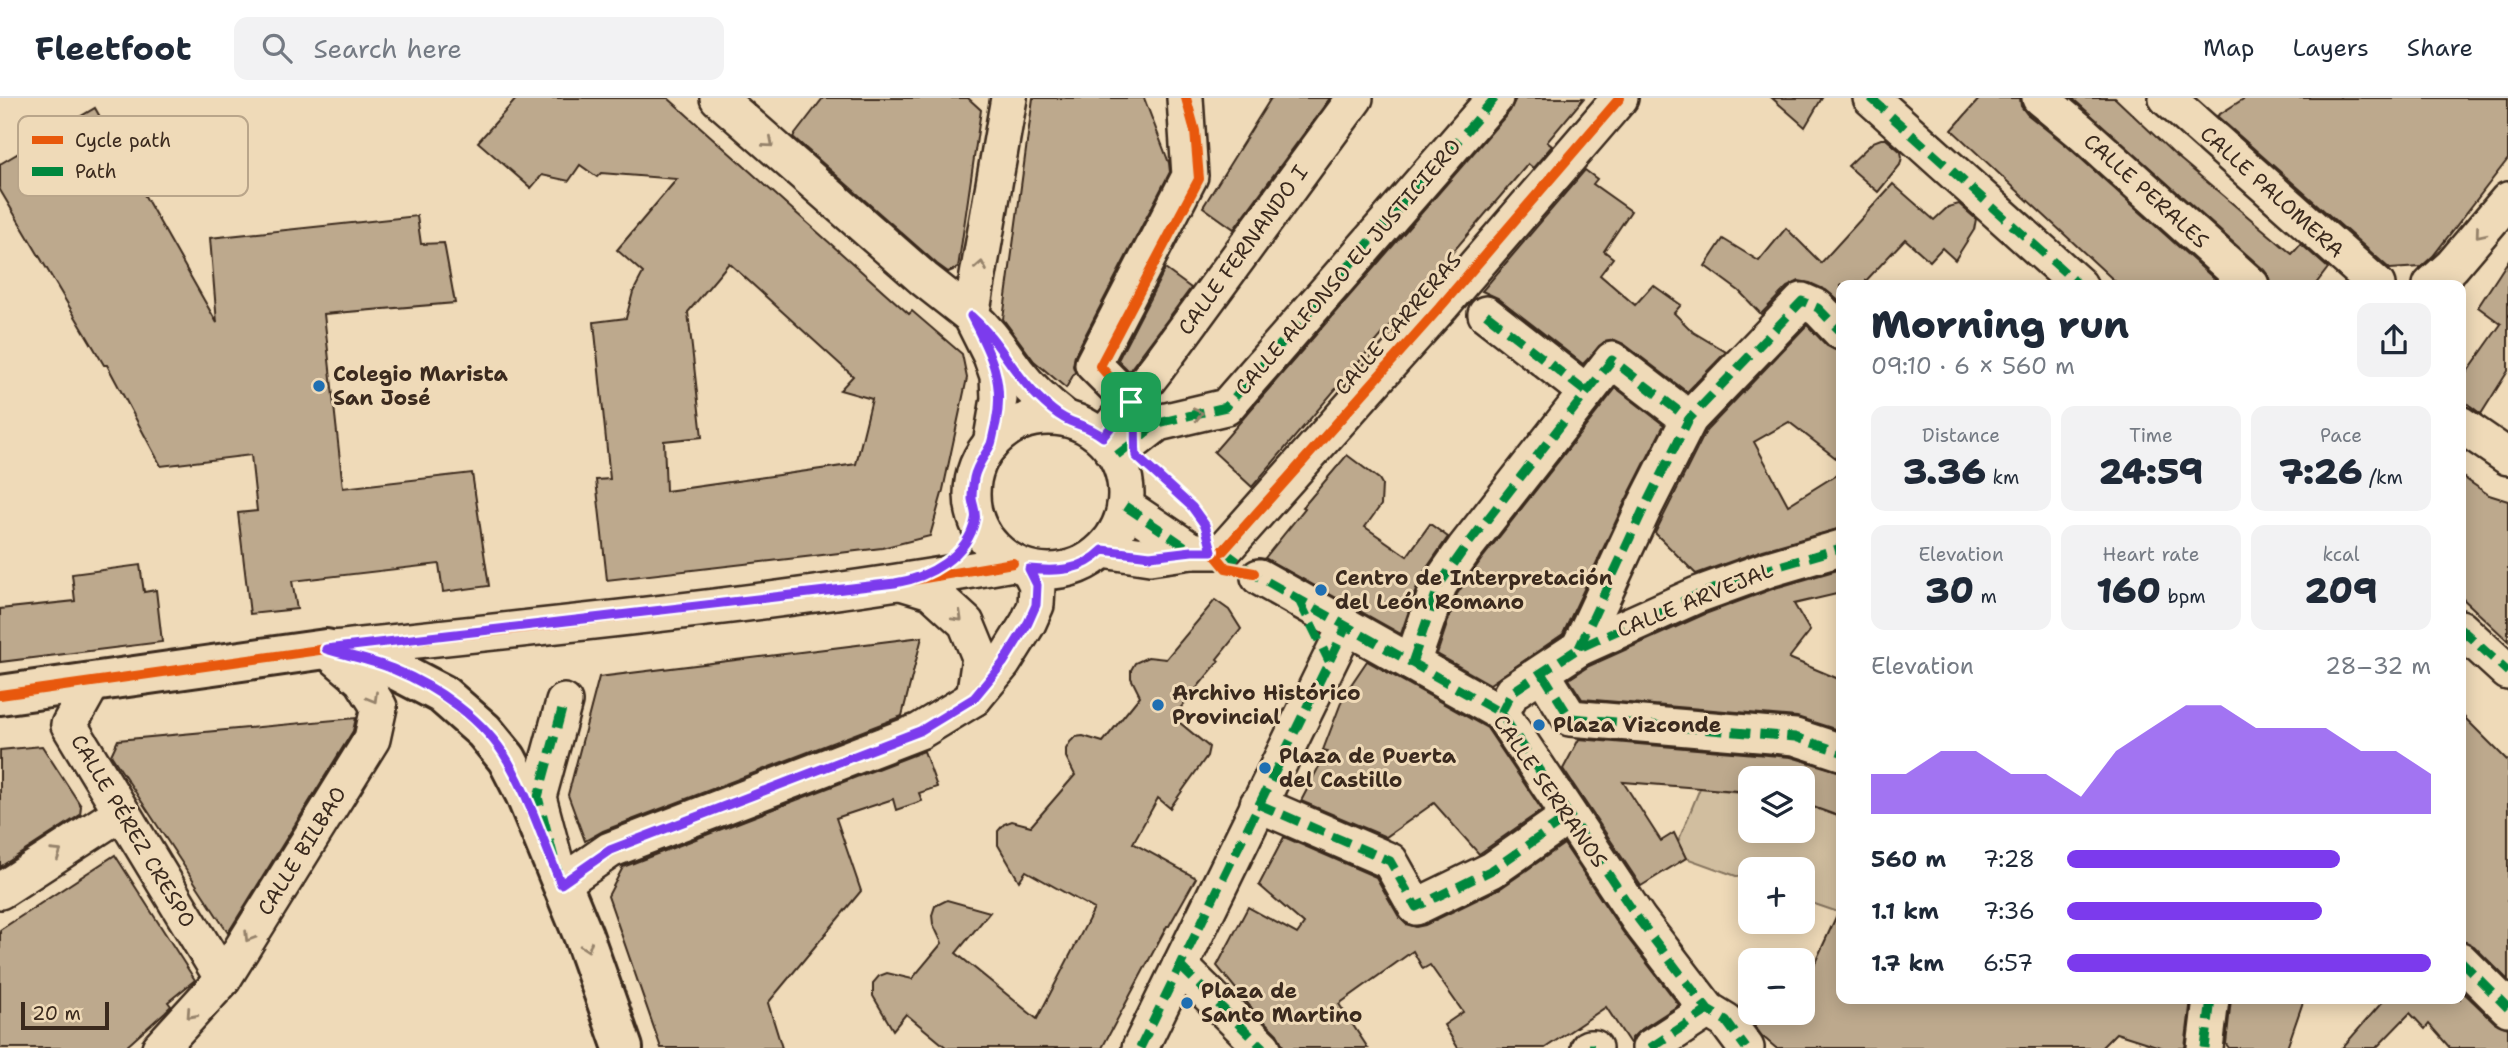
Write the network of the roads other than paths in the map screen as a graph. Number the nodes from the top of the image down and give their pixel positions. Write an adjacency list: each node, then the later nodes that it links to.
1 (718, 98): 16 (street, one-way to 16)
2 (1009, 98): 16 (street, one-way to 2)
3 (1355, 98): 19 (street, CALLE FERNANDO I)
4 (1495, 98): 24 (street, CALLE ALFONSO EL JUSTICIERO, one-way to 4)
5 (1620, 98): 30 (street, CALLE CARRERAS)
6 (1871, 98): 11 (street)
7 (2040, 98): 12 (street, CALLE PERALES)
8 (2174, 100): 13 (street, CALLE PALOMERA)
9 (1184, 115): 19 (street)
10 (2508, 200): 14 (street, one-way to 14)
11 (2073, 280)
12 (2245, 280)
13 (2372, 280)
14 (2437, 280)
15 (1486, 314): 18 (street)
16 (971, 316): 20 (street); 23 (street)
17 (1836, 327): 21 (street)
18 (1586, 392): 21 (street); 39 (street)
19 (1131, 402): 24 (street, CALLE FERNANDO I)
20 (1065, 418): 23 (street); 24 (street)
21 (1689, 419): 38 (street)
22 (2466, 428): 25 (street)
23 (991, 444): 27 (street)
24 (1110, 446): 26 (street)
25 (2508, 457)
26 (1125, 506): 29 (street); 30 (street, CALLE SERRANOS)
27 (976, 519): 31 (street); 32 (street)
28 (1836, 549): 38 (street, CALLE ARVEJAL)
29 (1103, 550): 30 (street); 31 (street)
30 (1207, 551): 33 (street, CALLE SERRANOS)
31 (1019, 556): 32 (street); 43 (street)
32 (901, 582): 36 (street); 43 (street, one-way to 43)
33 (1299, 600): 34 (street, CALLE SERRANOS); 37 (street)
34 (1346, 626): 37 (street); 39 (street, CALLE SERRANOS)
35 (2466, 634): 40 (street)
36 (326, 649): 41 (main road); 50 (main road); 54 (street, CALLE BILBAO, one-way to 54)
37 (1329, 661): 47 (street)
38 (1559, 662): 45 (street, CALLE ARVEJAL); 46 (street)
39 (1412, 663): 45 (street, CALLE SERRANOS)
40 (2508, 672)
41 (93, 682): 42 (main road); 48 (street, CALLE PÉREZ CRESPO)
42 (0, 695)
43 (974, 698): 50 (street)
44 (564, 702): 50 (street)
45 (1501, 713): 49 (street, CALLE SERRANOS)
46 (1836, 750)
47 (1258, 804): 49 (street); 52 (street)
48 (120, 813): 51 (street, one-way to 48); 54 (street, CALLE PÉREZ CRESPO)
49 (1569, 816): 57 (street, CALLE SERRANOS)
50 (561, 884): 59 (main road, one-way to 59)
51 (0, 891)
52 (1185, 955): 60 (street); 61 (street)
53 (2466, 966): 56 (street)
54 (223, 979): 58 (street, CALLE BILBAO, one-way to 58)
55 (2210, 1004): 64 (street)
56 (2508, 1008)
57 (1708, 1010): 62 (street); 63 (street, CALLE SERRANOS)
58 (160, 1048)
59 (623, 1048)
60 (1140, 1048)
61 (1263, 1048)
62 (1650, 1048)
63 (1746, 1048)
64 (2205, 1048)

